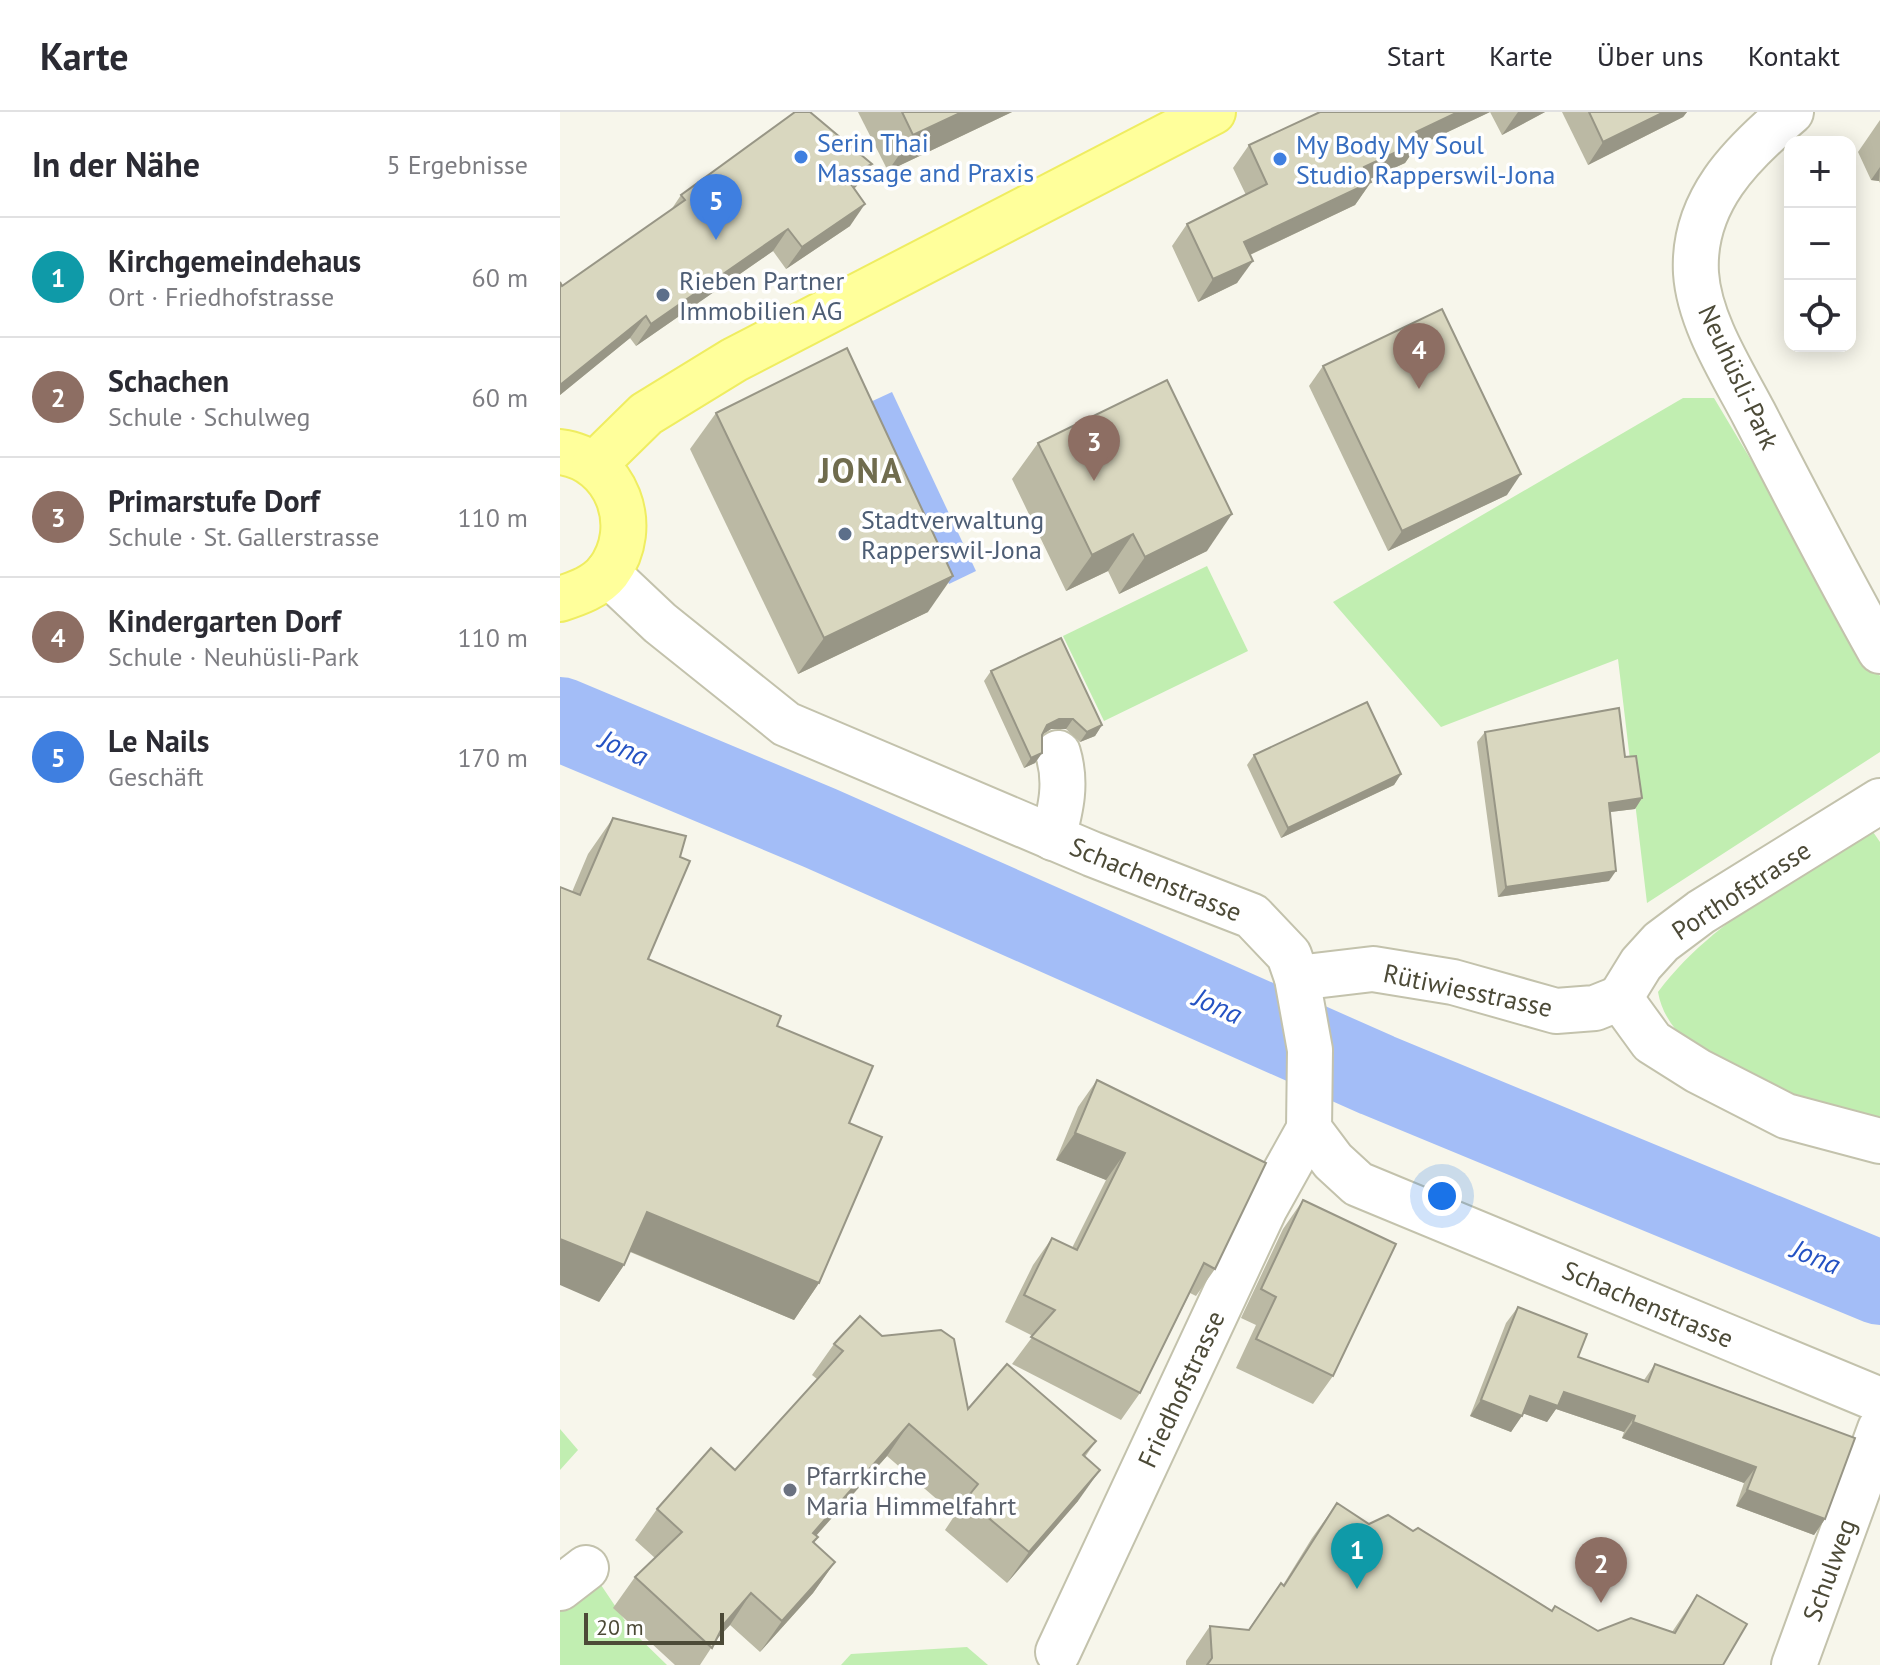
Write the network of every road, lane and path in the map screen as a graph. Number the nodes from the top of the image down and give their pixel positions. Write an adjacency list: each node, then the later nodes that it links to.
1 (1791, 112): 6 (street, Neuhüsli-Park)
2 (1184, 118): 3 (main road)
3 (577, 459): 4 (main road)
4 (607, 573): 5 (main road); 9 (street, Schachenstrasse)
5 (560, 599)
6 (1880, 651)
7 (1058, 753): 9 (street)
8 (1880, 801): 11 (street, Porthofstrasse)
9 (1053, 838): 10 (street, Schachenstrasse)
10 (1297, 978): 11 (street, Rütiwiesstrasse); 12 (street, Schachenstrasse)
11 (1620, 998): 13 (street)
12 (1309, 1129): 14 (street, Schachenstrasse); 16 (street, Friedhofstrasse)
13 (1880, 1141)
14 (1880, 1400)
15 (1880, 1429): 17 (street, Schulweg)
16 (1058, 1652)
17 (1794, 1665)

